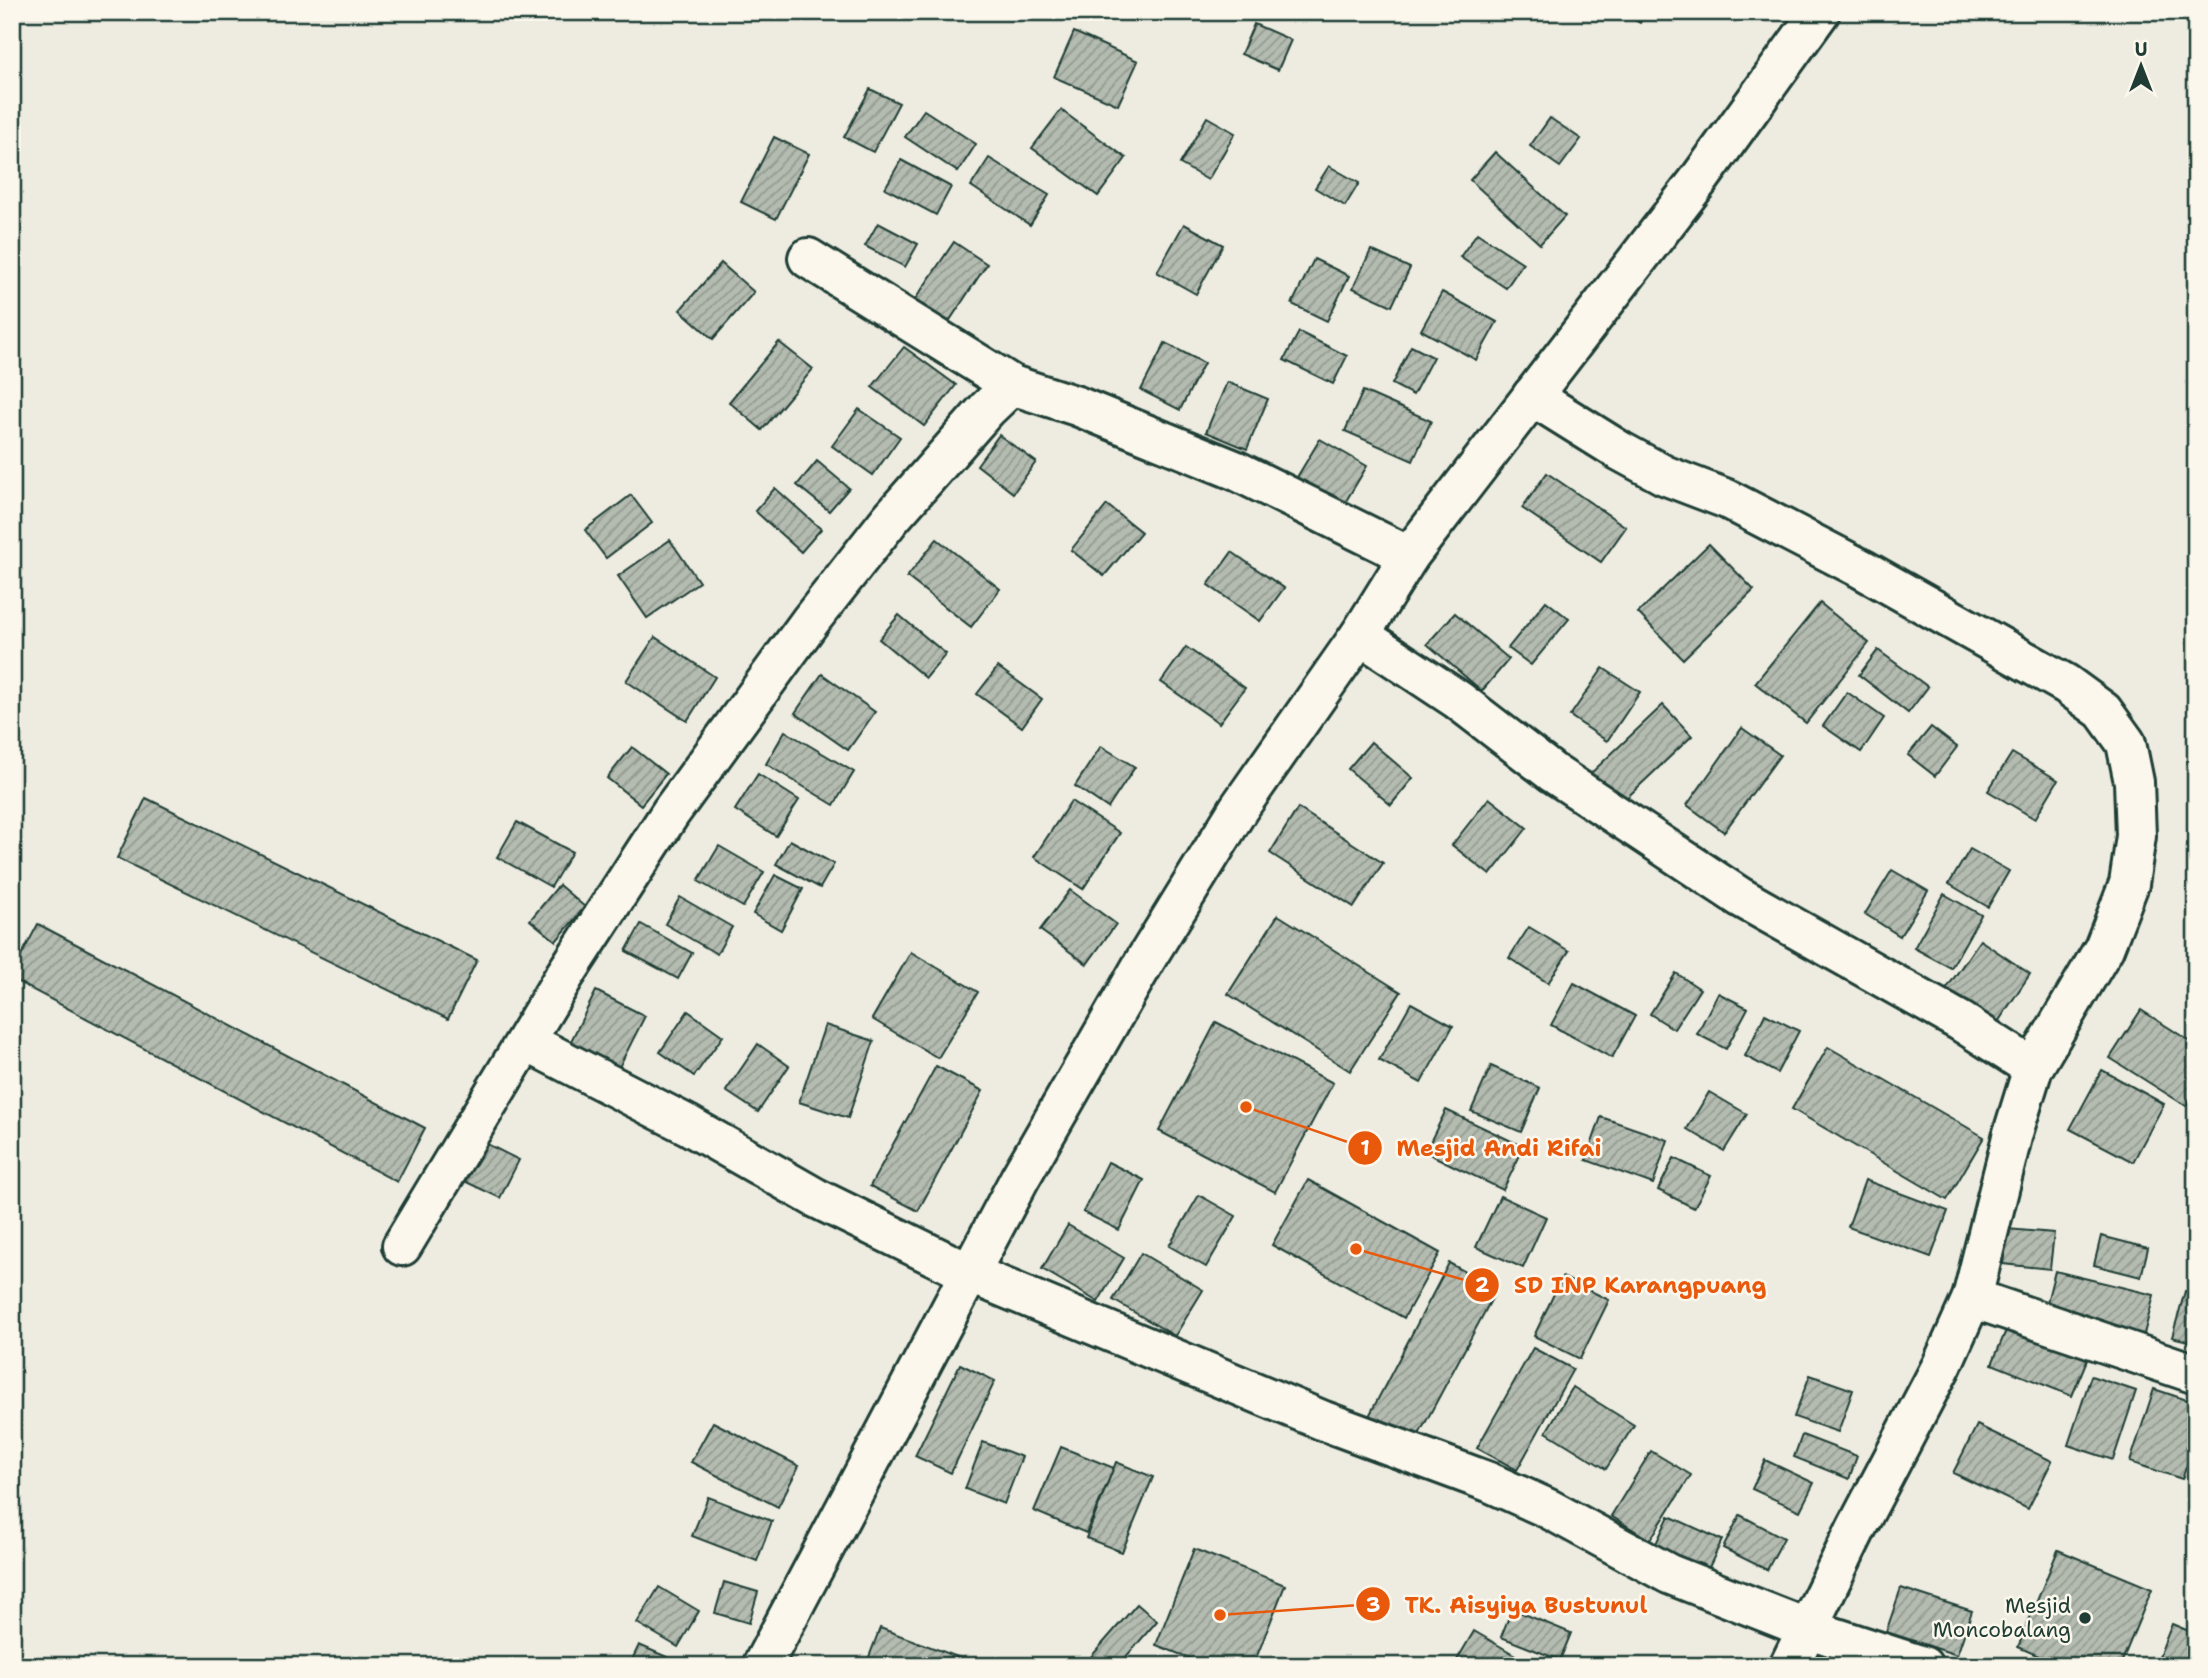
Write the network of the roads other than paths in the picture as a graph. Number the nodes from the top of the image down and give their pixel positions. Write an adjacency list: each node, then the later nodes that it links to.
1 (1820, 12): 4 (street)
2 (808, 258): 3 (street)
3 (1012, 386): 5 (street); 7 (street)
4 (1532, 396): 5 (street); 8 (street)
5 (1409, 556): 6 (street)
6 (1360, 635): 8 (street); 10 (street)
7 (527, 1042): 9 (street); 10 (street)
8 (2033, 1068): 11 (street)
9 (402, 1246)
10 (969, 1273): 13 (street); 14 (street)
11 (1972, 1298): 12 (street); 13 (street)
12 (2196, 1374)
13 (1806, 1628): 15 (street); 16 (street)
14 (762, 1666)
15 (1789, 1666)
16 (1923, 1666)

